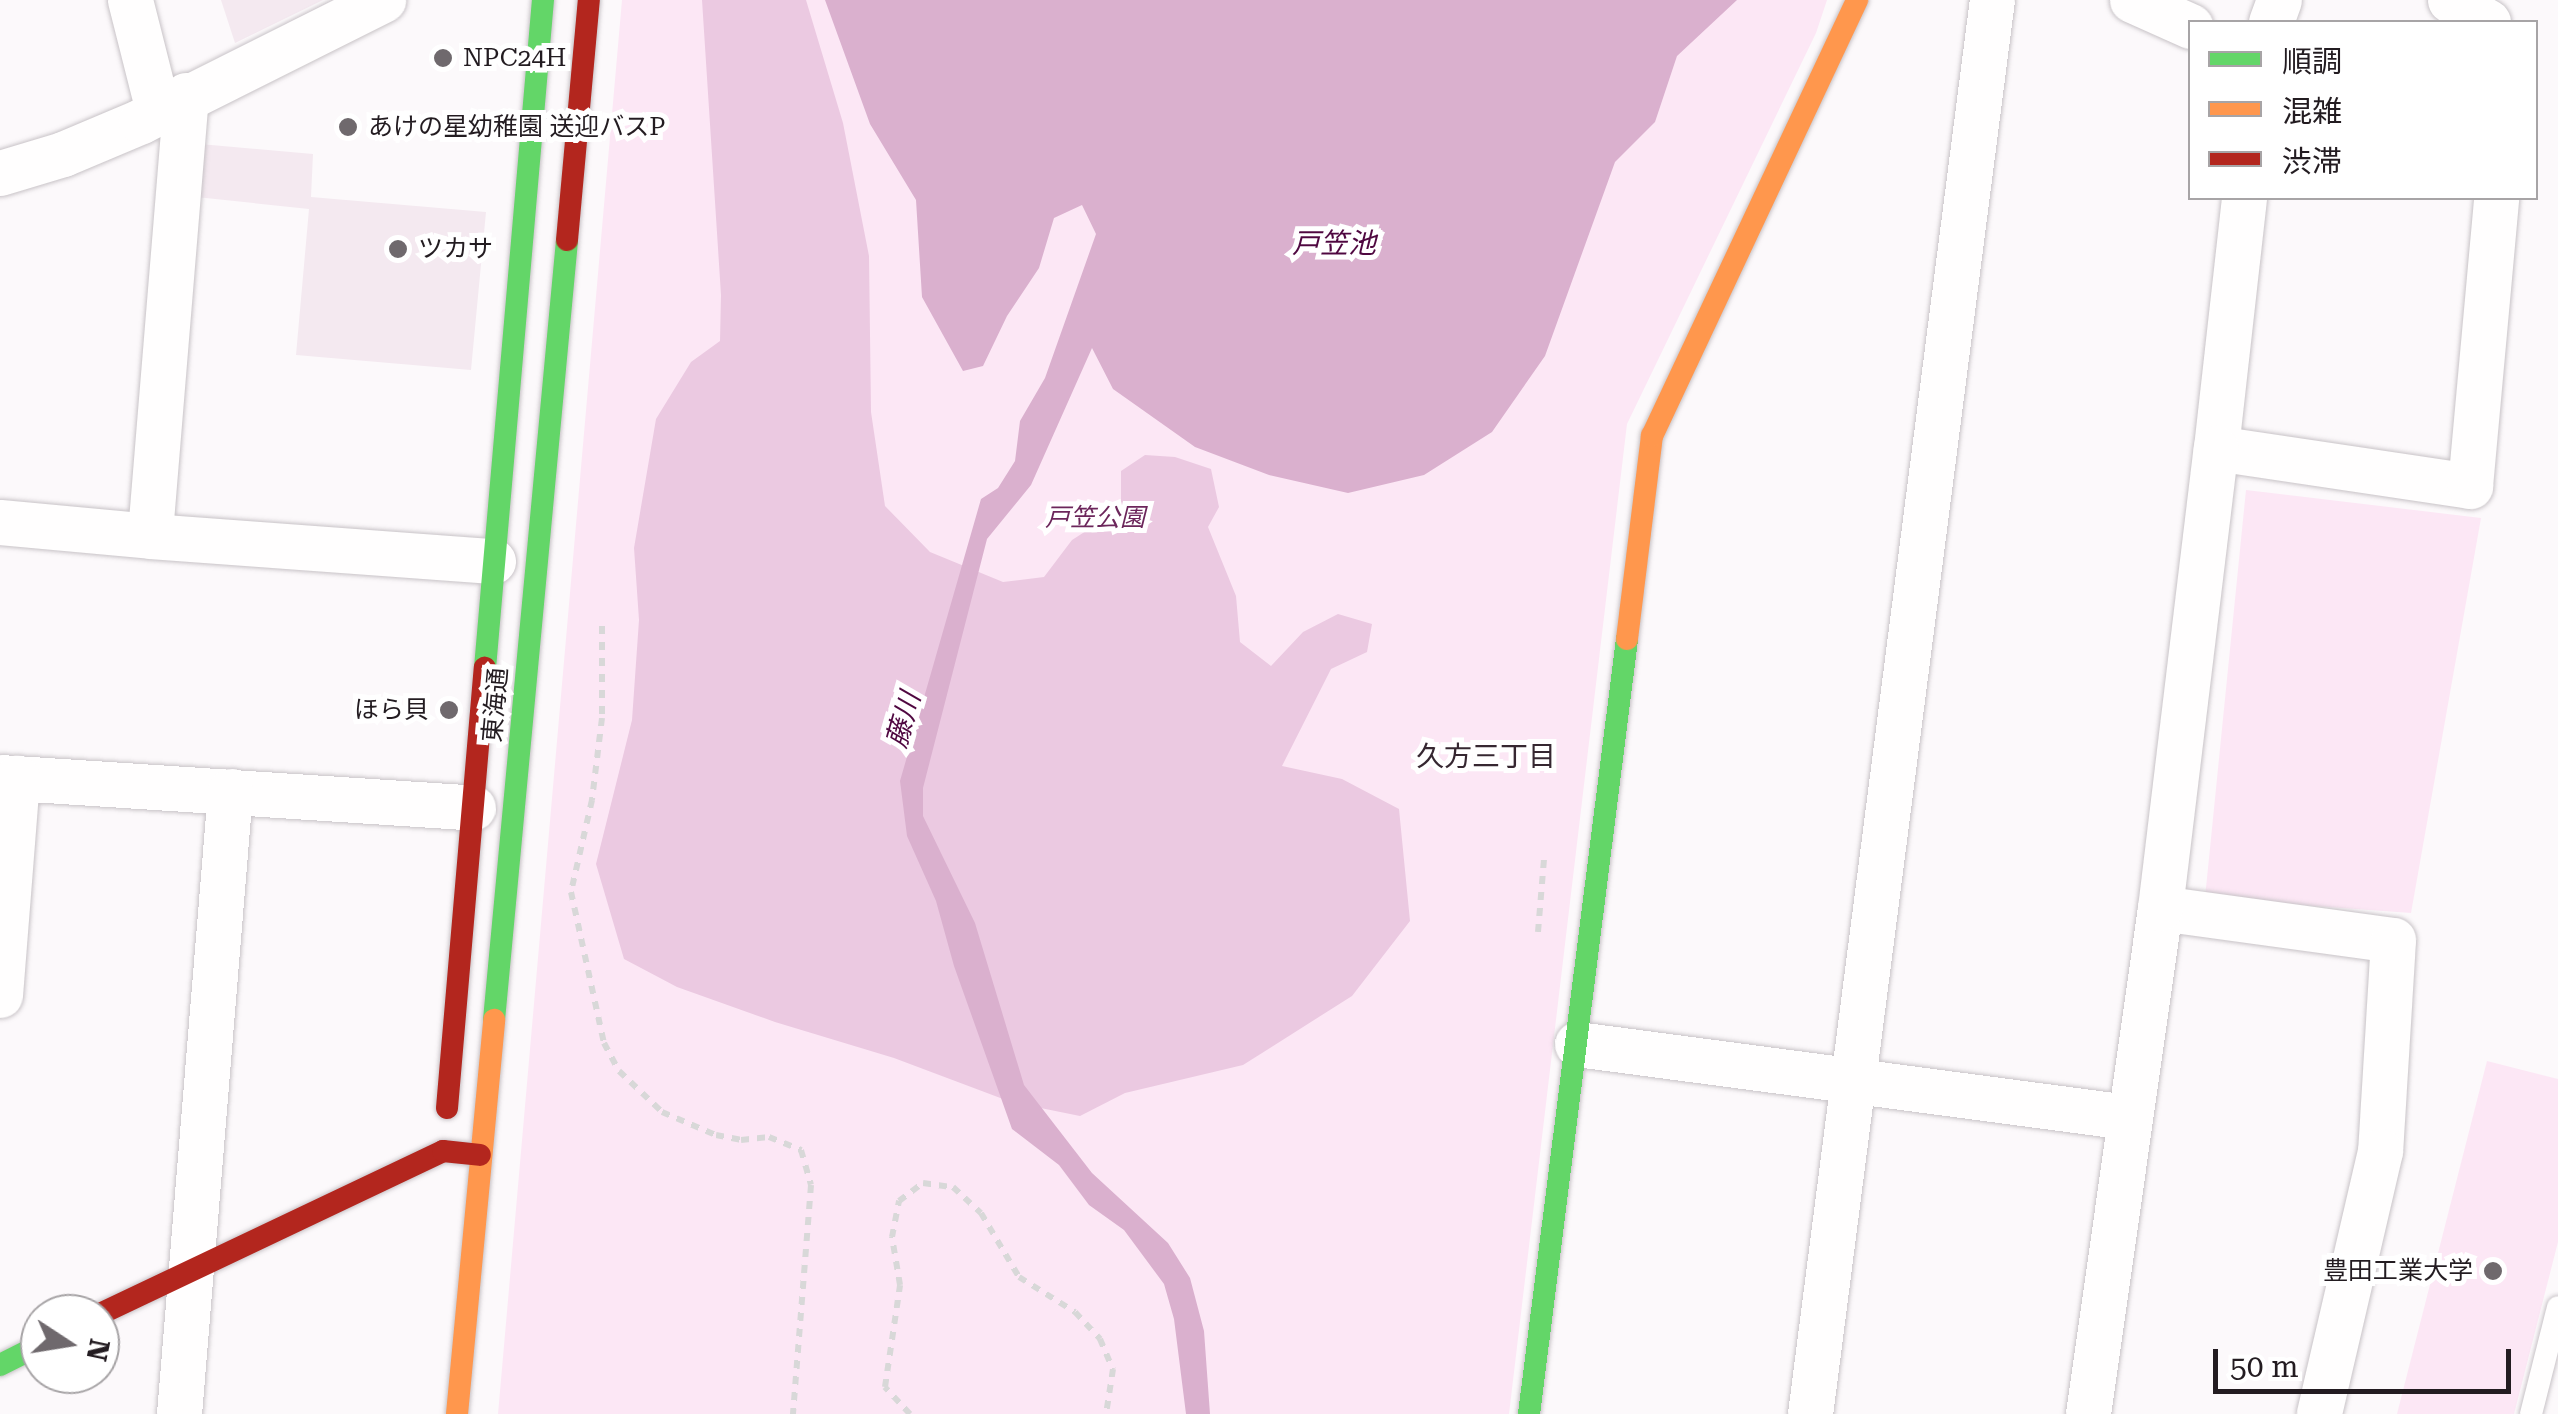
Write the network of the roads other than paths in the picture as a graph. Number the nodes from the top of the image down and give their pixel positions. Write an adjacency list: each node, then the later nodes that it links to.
1 (130, 0): 11 (street)
2 (383, 0): 11 (street)
3 (543, 0): 18 (main road, 東海通)
4 (589, 0): 27 (main road, 東海通)
5 (1857, 0): 24 (main road)
6 (1992, 0): 25 (street)
7 (2132, 0): 10 (street)
8 (2450, 0): 9 (street)
9 (2485, 20)
10 (2188, 25)
11 (172, 103): 12 (street); 17 (street)
12 (0, 173)
13 (2244, 200): 15 (street)
14 (2496, 200): 15 (street)
15 (2216, 448): 22 (street)
16 (0, 522): 17 (street)
17 (150, 536): 18 (street)
18 (493, 560): 21 (main road, 東海通)
19 (9, 777): 20 (street); 23 (street)
20 (230, 791): 21 (street); 29 (street)
21 (473, 808): 28 (main road, 東海通)
22 (2160, 908): 26 (street); 37 (street)
23 (0, 995)
24 (1577, 1044): 25 (street); 34 (main road)
25 (1853, 1078): 26 (street); 35 (street)
26 (2128, 1117): 36 (street)
27 (480, 1154): 28 (main road); 33 (main road, 東海通)
28 (442, 1161): 29 (main road)
29 (192, 1268): 30 (main road); 32 (street)
30 (120, 1304)
31 (2558, 1307): 38 (lane)
32 (179, 1414)
33 (457, 1414)
34 (1529, 1414)
35 (1810, 1414)
36 (2088, 1414)
37 (2319, 1414)
38 (2532, 1414)

